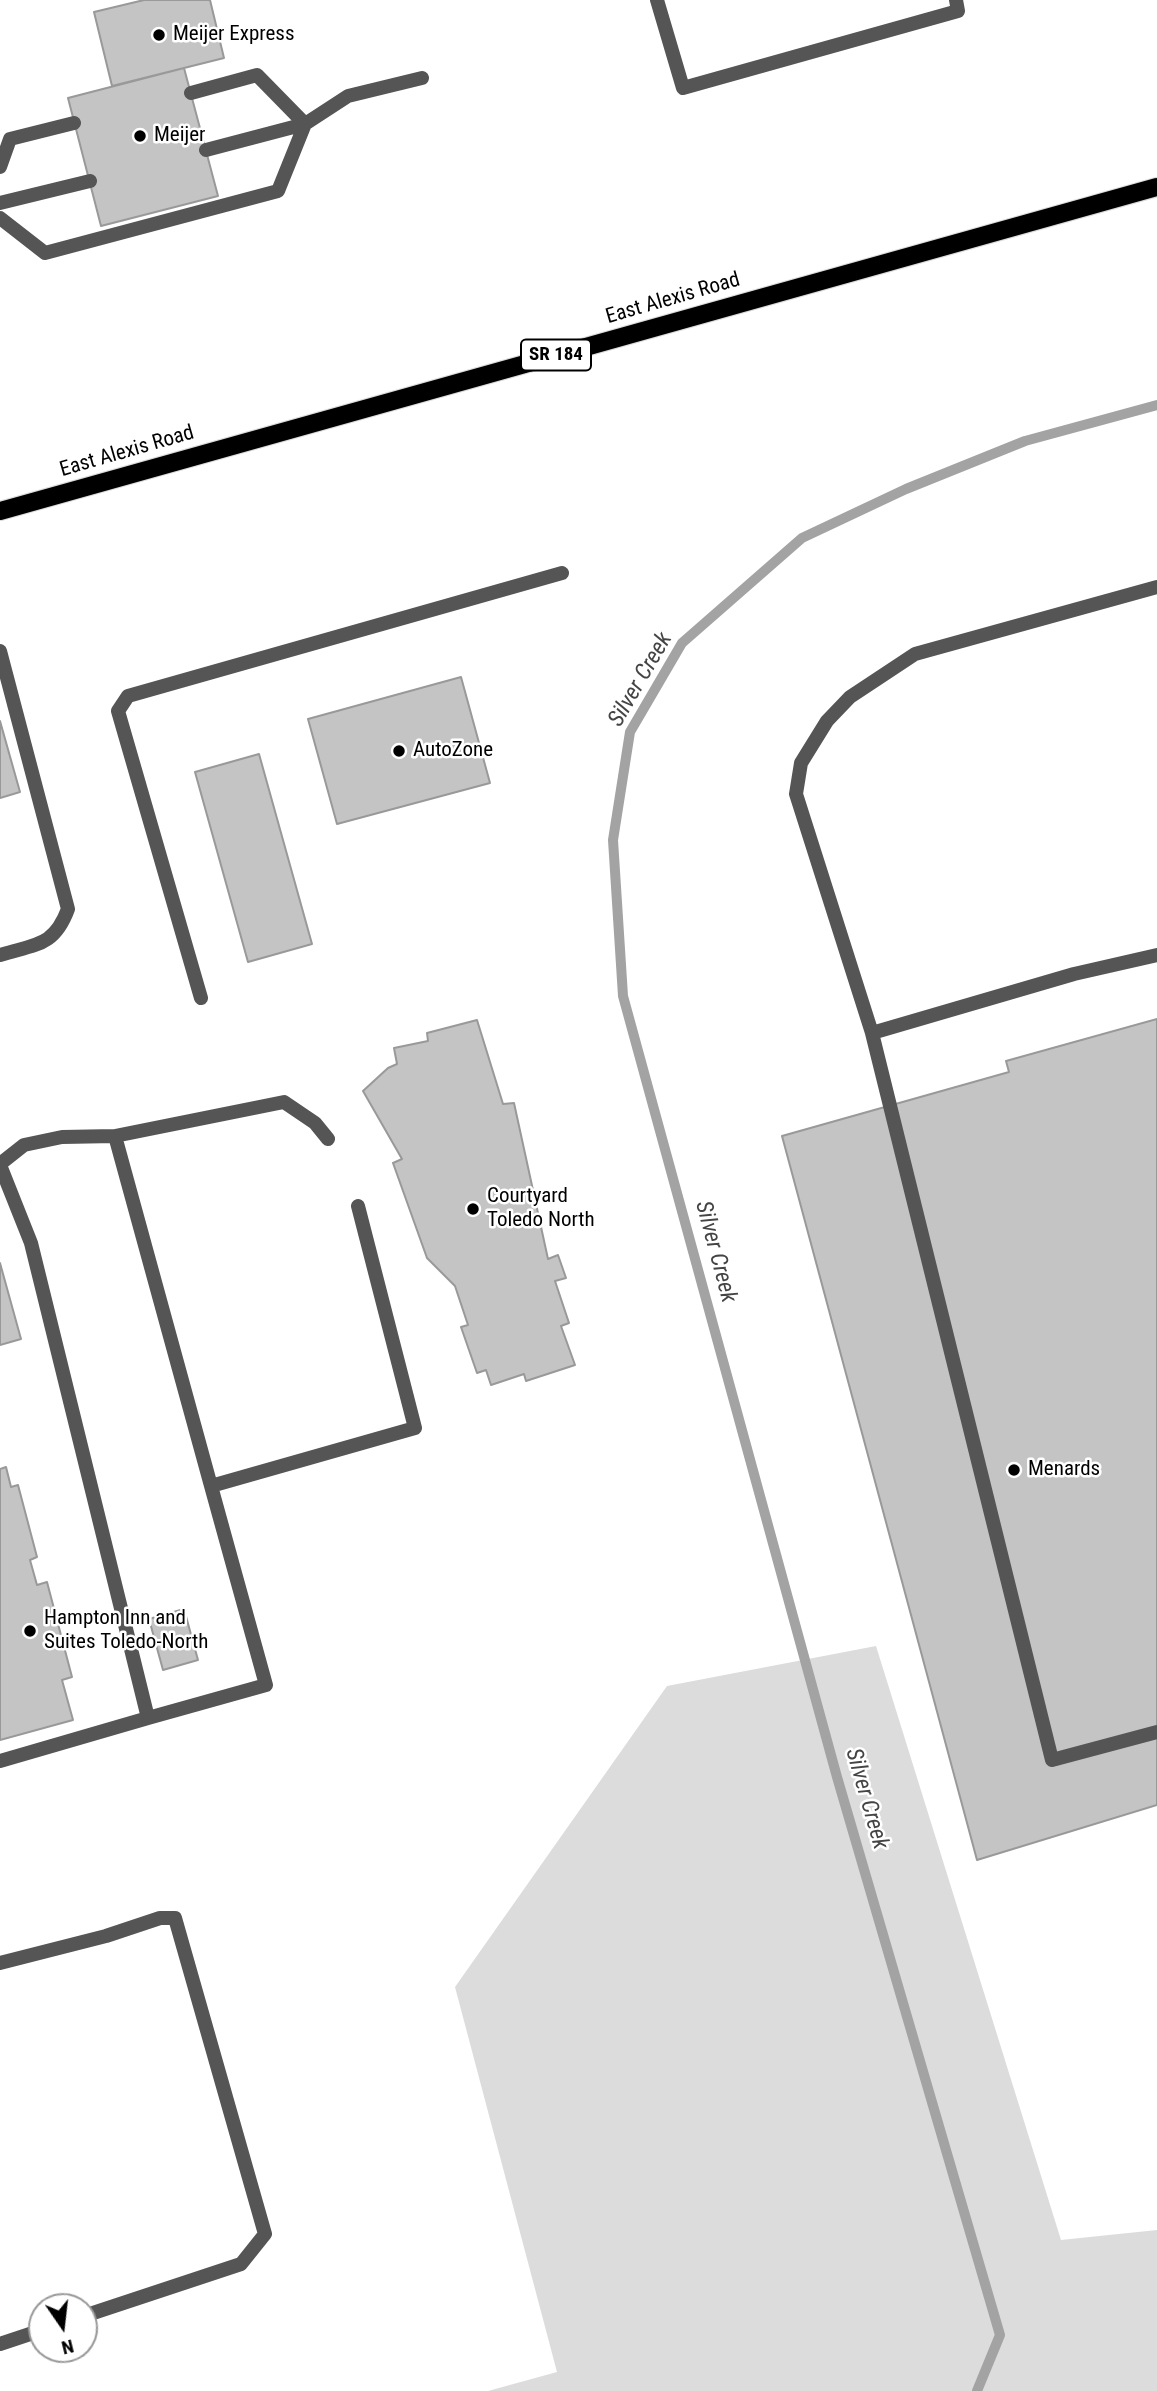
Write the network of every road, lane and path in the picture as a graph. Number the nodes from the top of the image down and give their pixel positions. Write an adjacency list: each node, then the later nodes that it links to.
1 (657, 0): 2 (lane)
2 (956, 0)
3 (422, 78): 6 (lane)
4 (191, 93): 6 (lane)
5 (74, 123): 8 (lane)
6 (305, 124): 7 (lane); 12 (lane)
7 (206, 150)
8 (0, 167)
9 (90, 181): 11 (lane)
10 (1157, 187): 13 (main road, East Alexis Road / SR 184)
11 (0, 203)
12 (0, 218)
13 (0, 511)
14 (562, 573): 19 (lane)
15 (1157, 587): 20 (lane)
16 (1, 657): 17 (lane)
17 (0, 955)
18 (1157, 955): 20 (lane)
19 (201, 998)
20 (872, 1033): 27 (lane)
21 (116, 1136): 22 (lane); 23 (lane); 25 (lane)
22 (328, 1139)
23 (0, 1165): 26 (lane)
24 (358, 1206): 25 (lane)
25 (211, 1486): 26 (lane)
26 (148, 1718): 28 (lane)
27 (1157, 1732)
28 (0, 1761)
29 (0, 1963): 30 (lane)
30 (98, 2311)
31 (28, 2335): 32 (lane)
32 (0, 2344)

